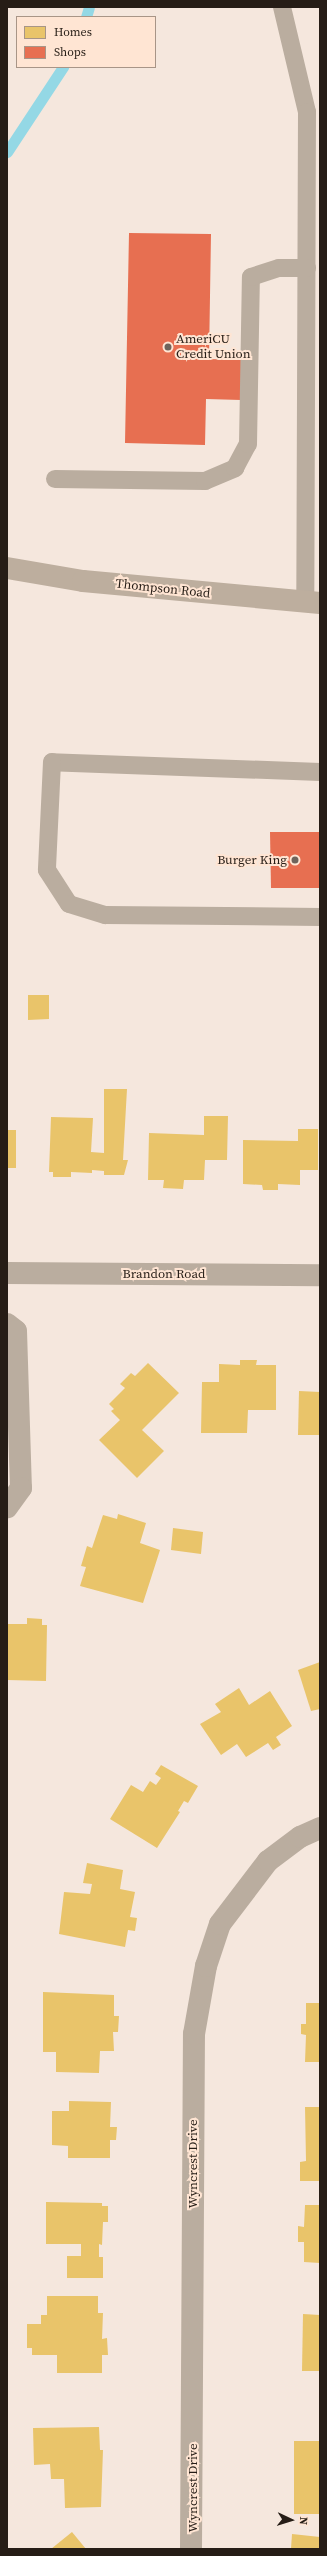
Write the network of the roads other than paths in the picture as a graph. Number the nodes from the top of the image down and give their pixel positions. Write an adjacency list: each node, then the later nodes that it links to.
1 (282, 7): 2 (lane)
2 (307, 268): 3 (lane); 5 (lane)
3 (55, 479)
4 (7, 568): 5 (main road, Thompson Road)
5 (312, 603)
6 (320, 772): 7 (lane)
7 (320, 917)
8 (7, 1273): 9 (street, Brandon Road)
9 (320, 1275)
10 (7, 1324): 11 (street)
11 (7, 1507)
12 (320, 1828): 13 (street, Wyncrest Drive)
13 (191, 2549)

